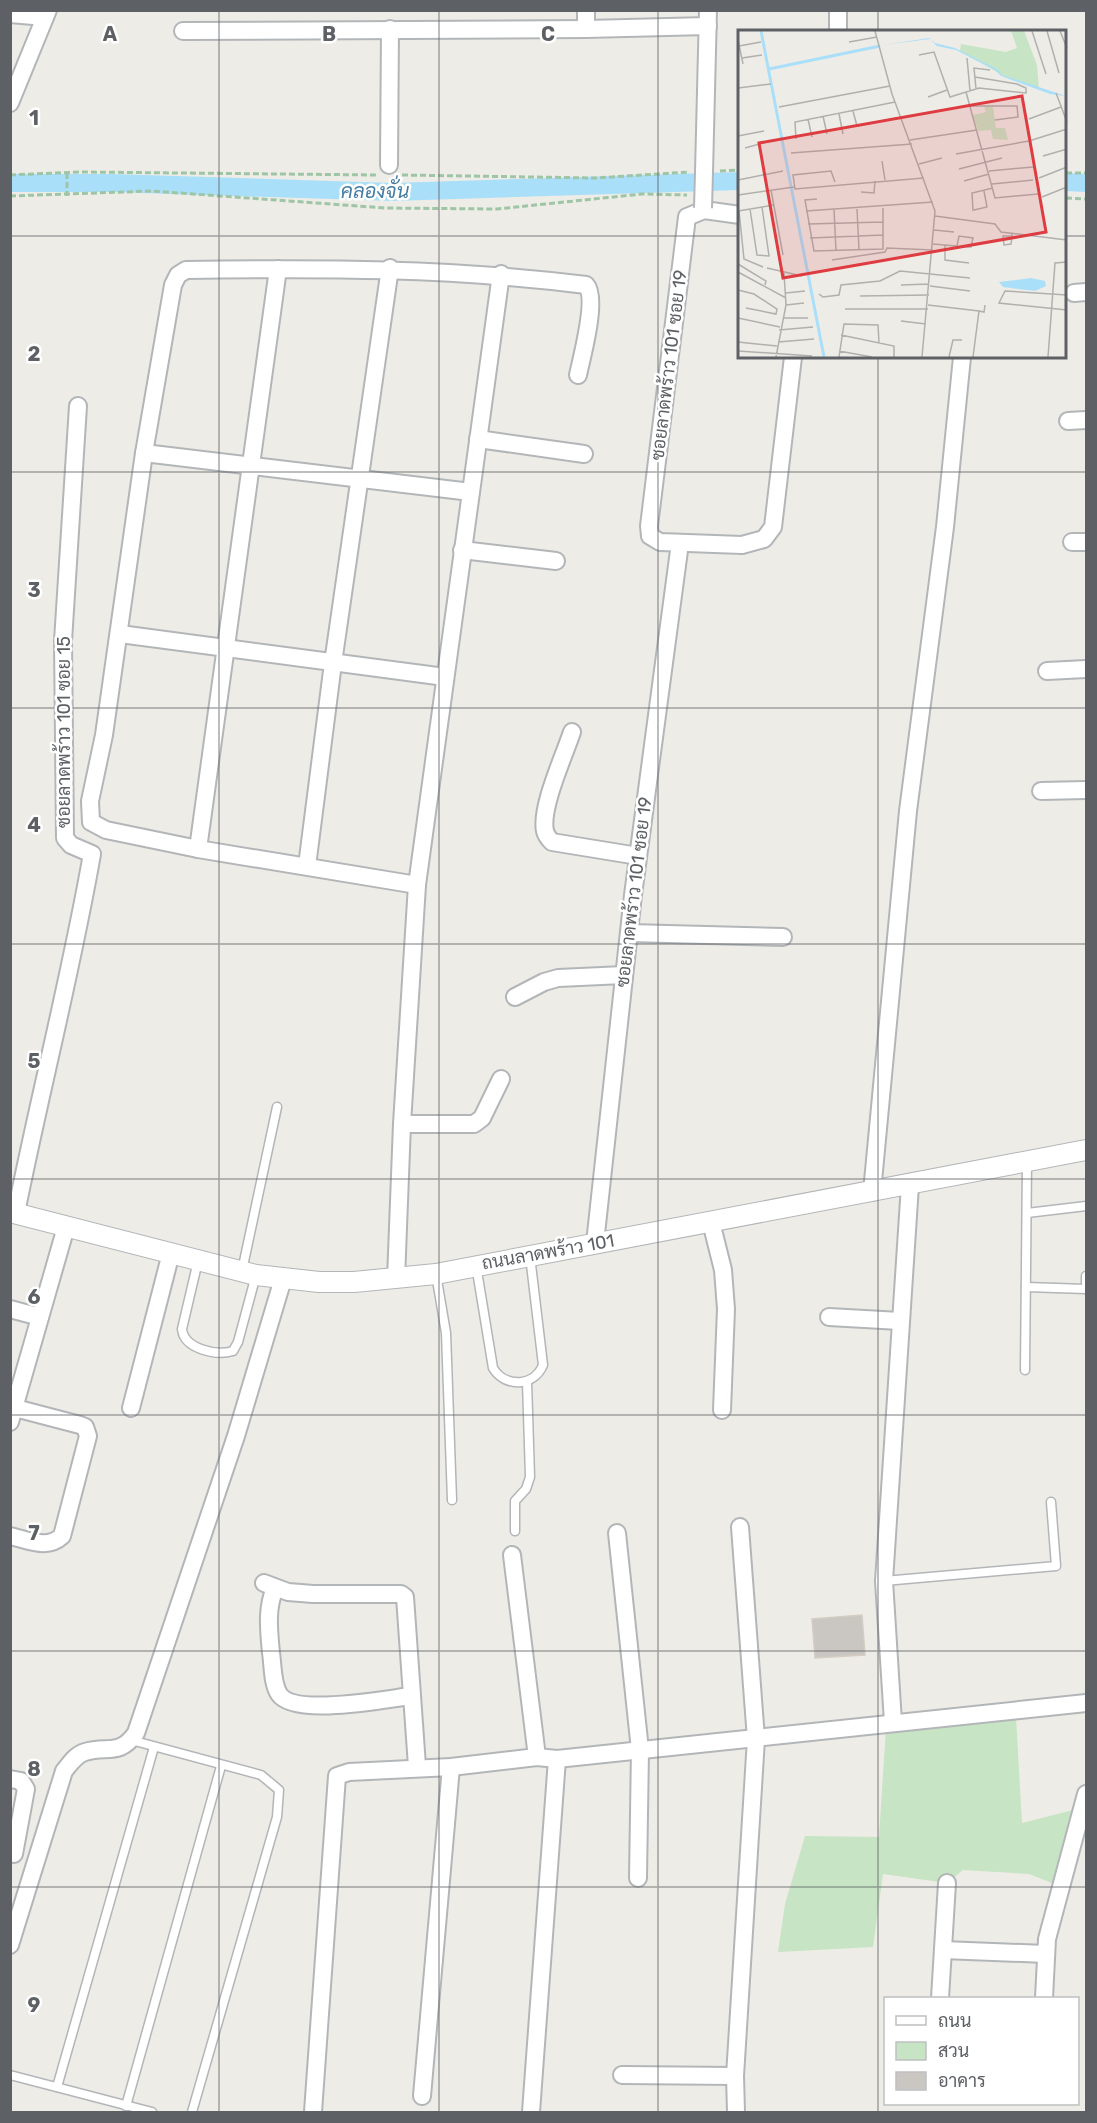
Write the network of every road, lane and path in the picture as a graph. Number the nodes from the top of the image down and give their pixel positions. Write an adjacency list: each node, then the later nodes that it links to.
1 (586, 10): 7 (street)
2 (838, 10): 8 (street)
3 (10, 14): 4 (street)
4 (47, 14): 10 (street)
5 (708, 18): 7 (street); 19 (street, bridge)
6 (390, 29): 7 (street); 9 (street); 11 (street)
7 (586, 29)
8 (838, 30)
9 (183, 31)
10 (10, 103)
11 (389, 165)
12 (67, 172): 16 (path)
13 (1067, 173): 14 (path)
14 (1086, 173)
15 (10, 196): 16 (path)
16 (67, 196): 19 (path)
17 (1067, 198): 18 (path)
18 (1086, 199)
19 (704, 205): 20 (street); 36 (street, ซอยลาดพร้าว 101 ซอย 19)
20 (738, 214)
21 (390, 268): 22 (street); 23 (street); 34 (street)
22 (278, 269): 31 (street); 33 (street)
23 (501, 274): 26 (street); 30 (street)
24 (793, 358): 36 (street, ซอยลาดพร้าว 101 ซอย 19)
25 (962, 358): 62 (street)
26 (578, 375)
27 (78, 406): 64 (street, ซอยลาดพร้าว 101 ซอย 15)
28 (1086, 420): 29 (street)
29 (1068, 421)
30 (478, 439): 32 (street); 35 (street)
31 (144, 453): 33 (street); 39 (street)
32 (584, 454)
33 (251, 468): 34 (street); 40 (street)
34 (360, 480): 35 (street); 41 (street)
35 (471, 492): 37 (street)
36 (680, 543): 49 (street, ซอยลาดพร้าว 101 ซอย 19)
37 (462, 550): 38 (street); 44 (street)
38 (556, 561)
39 (120, 634): 40 (street); 48 (street)
40 (226, 650): 41 (street); 48 (street)
41 (333, 663): 44 (street); 50 (street)
42 (1086, 669): 43 (street)
43 (1047, 671)
44 (445, 677): 51 (street)
45 (572, 732): 49 (street)
46 (1086, 790): 47 (street)
47 (1041, 791)
48 (198, 849): 50 (street)
49 (638, 856): 52 (street, ซอยลาดพร้าว 101 ซอย 19)
50 (307, 866): 51 (street)
51 (417, 885): 58 (street)
52 (628, 933): 53 (street); 54 (street, ซอยลาดพร้าว 101 ซอย 19)
53 (783, 937)
54 (624, 975): 55 (street); 68 (street, ซอยลาดพร้าว 101 ซอย 19)
55 (515, 998)
56 (501, 1079): 58 (street)
57 (276, 1107): 73 (lane)
58 (402, 1124): 77 (street)
59 (1086, 1150): 60 (street, ถนนลาดพร้าว 101)
60 (1027, 1161): 61 (street, ถนนลาดพร้าว 101); 65 (lane)
61 (910, 1185): 62 (street, ถนนลาดพร้าว 101); 83 (street)
62 (872, 1192): 66 (street, ถนนลาดพร้าว 101)
63 (1086, 1206): 65 (lane)
64 (13, 1212): 67 (street, ถนนลาดพร้าว 101)
65 (1028, 1213): 78 (lane)
66 (711, 1222): 68 (street, ถนนลาดพร้าว 101); 87 (street)
67 (66, 1227): 69 (street, ถนนลาดพร้าว 101); 81 (street)
68 (595, 1243): 70 (street, ถนนลาดพร้าว 101)
69 (171, 1253): 71 (street, ถนนลาดพร้าว 101); 86 (street)
70 (530, 1255): 72 (street, ถนนลาดพร้าว 101); 85 (lane)
71 (198, 1261): 73 (street, ถนนลาดพร้าว 101); 73 (lane)
72 (476, 1265): 74 (street, ถนนลาดพร้าว 101); 85 (lane)
73 (249, 1273): 76 (street, ถนนลาดพร้าว 101)
74 (436, 1274): 77 (street, ถนนลาดพร้าว 101); 89 (lane)
75 (1086, 1276): 79 (lane)
76 (283, 1279): 77 (street, ถนนลาดพร้าว 101); 101 (street)
77 (396, 1279)
78 (1026, 1287): 79 (lane); 84 (lane)
79 (1086, 1289)
80 (10, 1309): 81 (street)
81 (40, 1317): 88 (street)
82 (829, 1317): 83 (street)
83 (900, 1321): 96 (street)
84 (1025, 1370)
85 (526, 1382): 92 (lane)
86 (131, 1408)
87 (722, 1410)
88 (13, 1415): 94 (street)
89 (452, 1500)
90 (1051, 1502): 96 (lane)
91 (740, 1527): 100 (street)
92 (515, 1531)
93 (617, 1533): 103 (street)
94 (10, 1536)
95 (512, 1555): 104 (street)
96 (884, 1581): 99 (street)
97 (411, 1696): 97 (street); 107 (street)
98 (1086, 1703): 99 (street)
99 (893, 1722): 100 (street)
100 (756, 1739): 103 (street); 122 (street)
101 (131, 1740): 102 (lane); 112 (street)
102 (154, 1747): 106 (lane); 123 (lane)
103 (640, 1750): 105 (street); 113 (street)
104 (537, 1756): 105 (street); 108 (street)
105 (557, 1759): 129 (street)
106 (221, 1766): 125 (lane); 127 (lane)
107 (417, 1767): 108 (street); 128 (street)
108 (451, 1767): 124 (street)
109 (10, 1779): 111 (street)
110 (1086, 1794): 117 (street)
111 (12, 1853): 112 (street)
112 (36, 1860): 115 (street)
113 (638, 1878)
114 (947, 1883): 116 (street)
115 (10, 1945)
116 (943, 1950): 117 (street); 118 (street)
117 (1046, 1954): 119 (street)
118 (940, 1997)
119 (1044, 1997)
120 (10, 2075): 123 (lane)
121 (622, 2075): 122 (street)
122 (735, 2076): 130 (street)
123 (57, 2087): 125 (lane)
124 (422, 2096)
125 (126, 2106): 126 (lane)
126 (152, 2112)
127 (192, 2112)
128 (313, 2112)
129 (531, 2112)
130 (736, 2112)

